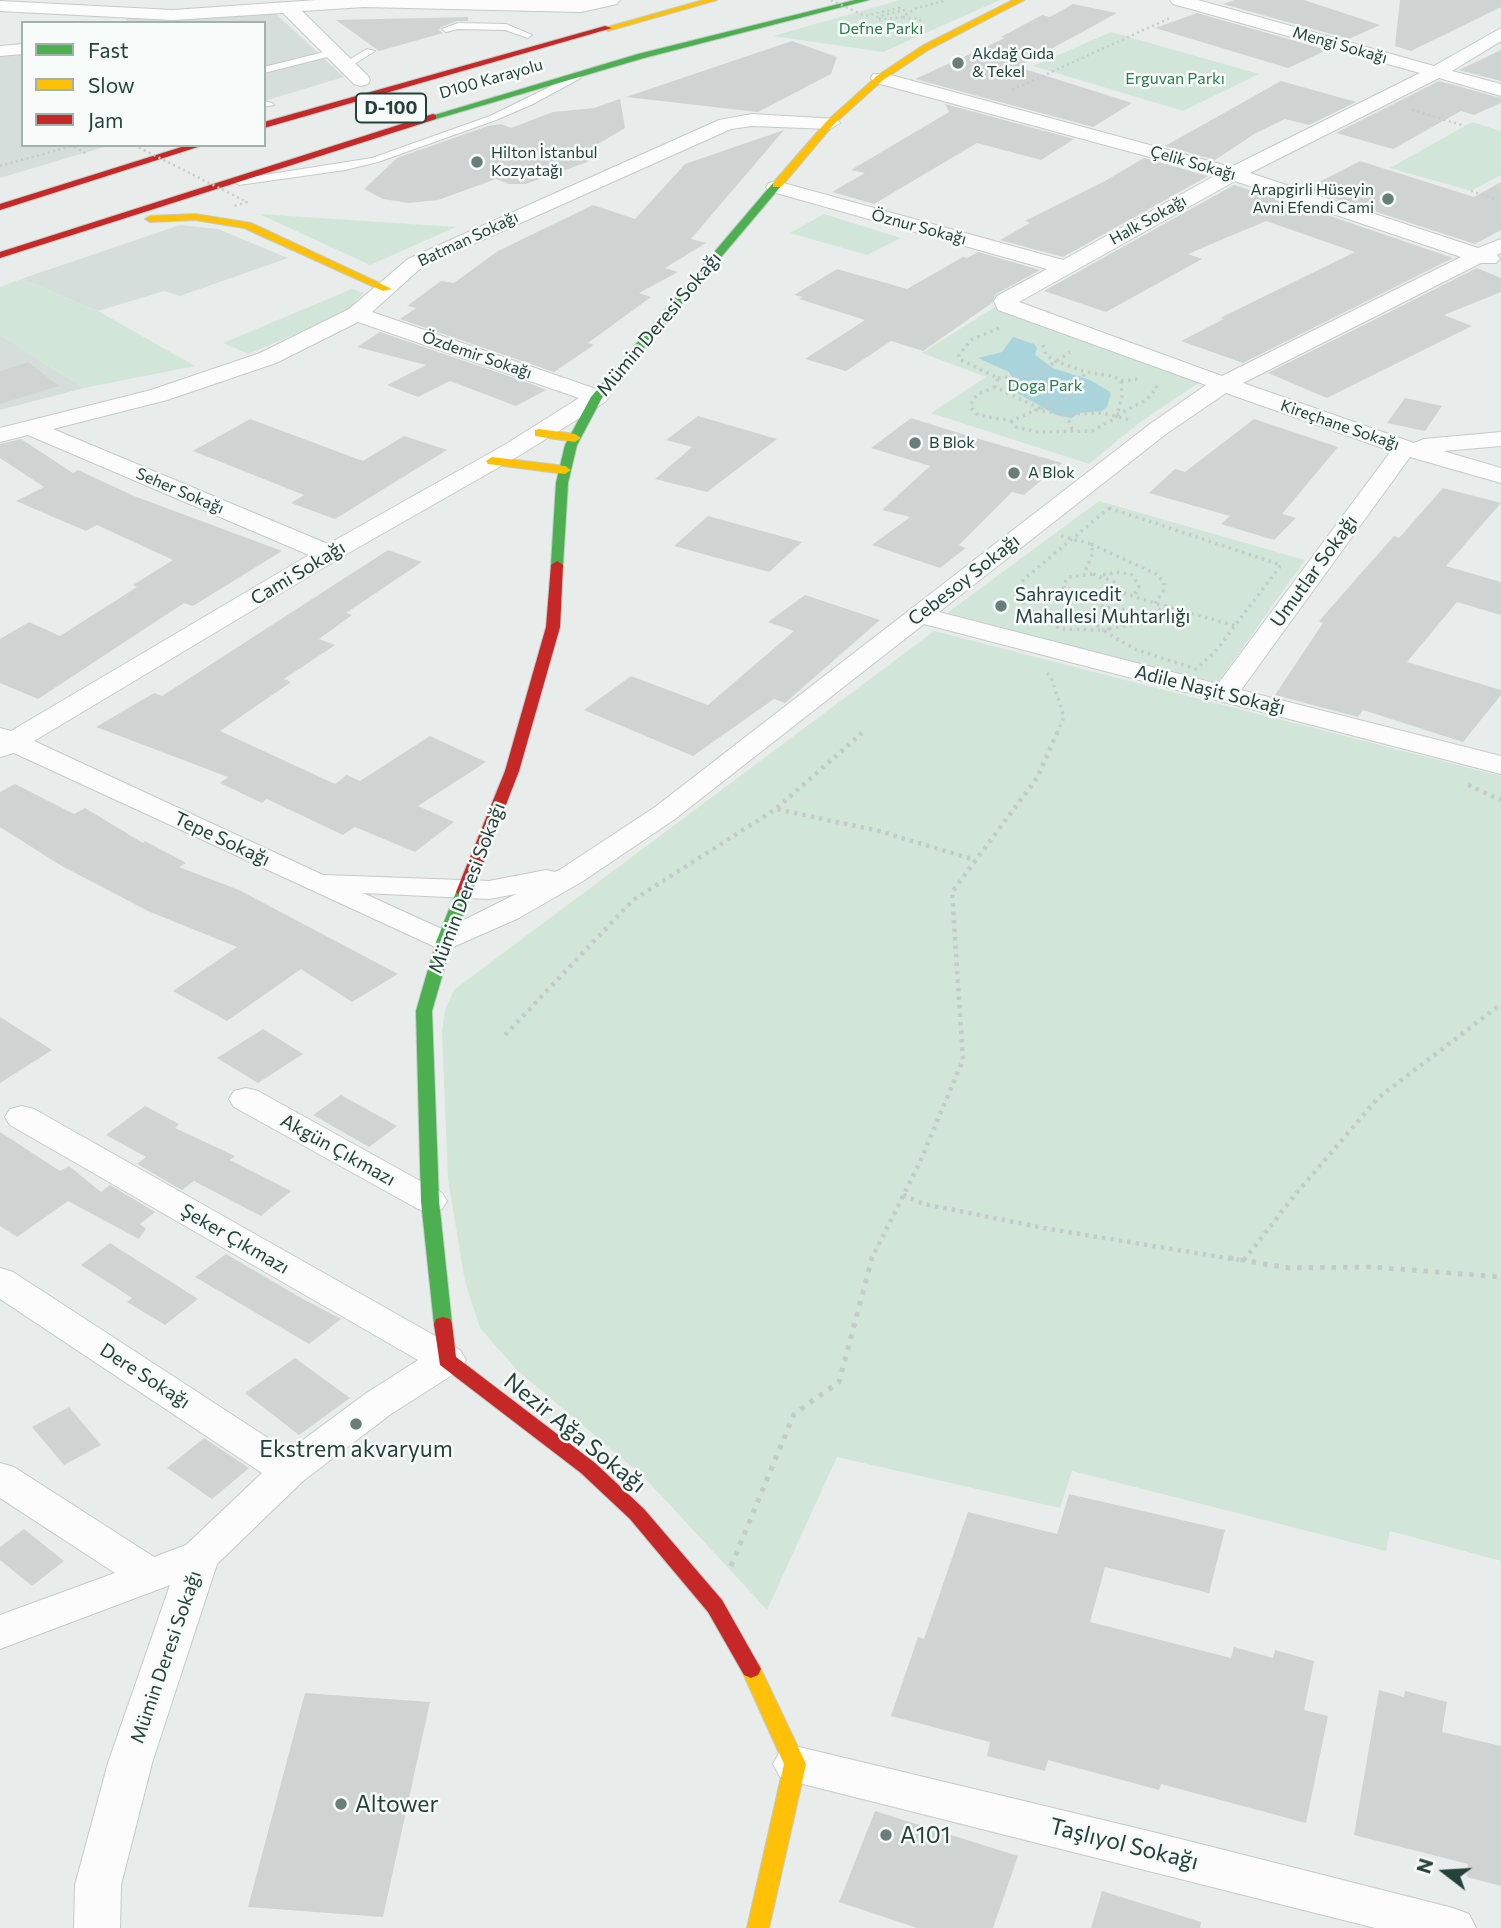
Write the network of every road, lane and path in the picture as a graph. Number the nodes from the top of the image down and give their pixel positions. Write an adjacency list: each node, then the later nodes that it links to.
1 (611, 0): 14 (street)
2 (654, 0): 20 (main road)
3 (674, 0): 20 (main road)
4 (713, 0): 39 (main road, D100 Karayolu / D-100)
5 (831, 0): 18 (path, bridge)
6 (865, 0): 32 (main road)
7 (947, 0): 15 (path)
8 (1020, 0): 21 (main road, Mümin Deresi Sokağı)
9 (1038, 0): 21 (main road)
10 (1179, 0): 11 (street, Mengi Sokağı)
11 (1198, 5): 33 (street, Mengi Sokağı); 37 (path)
12 (0, 6): 16 (street)
13 (286, 6): 14 (street); 16 (street); 31 (street)
14 (544, 7): 22 (street)
15 (902, 17): 18 (path); 19 (path)
16 (167, 19)
17 (871, 19): 18 (path)
18 (883, 20)
19 (925, 21)
20 (577, 22): 25 (main road)
21 (969, 25): 34 (main road, Mümin Deresi Sokağı)
22 (506, 27): 23 (lane); 25 (lane)
23 (446, 29)
24 (1501, 33): 33 (street, Halk Sokağı)
25 (528, 35): 29 (main road)
26 (21, 49): 27 (street)
27 (0, 51)
28 (370, 51): 31 (lane)
29 (408, 67)
30 (266, 70): 31 (lane)
31 (352, 72)
32 (584, 72): 48 (main road); 48 (lane)
33 (1437, 72): 35 (street, Mengi Sokağı); 36 (street, Halk Sokağı)
34 (880, 78): 37 (street, Çelik Sokağı); 38 (main road, Mümin Deresi Sokağı)
35 (1501, 90)
36 (1377, 100): 40 (path); 47 (street, Halk Sokağı)
37 (979, 105): 47 (street, Çelik Sokağı)
38 (830, 123): 49 (main road, Mümin Deresi Sokağı); 61 (street, Batman Sokağı)
39 (266, 124)
40 (1465, 125)
41 (69, 147): 46 (path)
42 (75, 147): 45 (path)
43 (138, 147): 53 (path, bridge)
44 (192, 147): 52 (main road)
45 (90, 156)
46 (0, 166)
47 (1233, 174): 58 (street, Çelik Sokağı); 60 (street, Halk Sokağı)
48 (219, 184): 54 (main road); 55 (main road)
49 (776, 187): 60 (street, Öznur Sokağı); 72 (main road, Mümin Deresi Sokağı)
50 (1471, 191): 51 (path)
51 (1501, 201)
52 (0, 206)
53 (234, 206)
54 (262, 229): 55 (main road); 61 (main road)
55 (49, 239): 57 (main road)
56 (1501, 245): 58 (street, Cebesoy Sokağı)
57 (0, 255)
58 (1479, 255): 59 (street, Çelik Sokağı); 70 (street, Cebesoy Sokağı)
59 (1501, 263)
60 (1063, 267): 70 (street, Halk Sokağı)
61 (390, 286): 62 (street, Batman Sokağı)
62 (357, 314): 72 (street, Özdemir Sokağı); 78 (street, Batman Sokağı)
63 (1003, 327): 68 (path)
64 (1040, 339): 66 (path)
65 (1071, 351): 66 (path)
66 (1055, 360): 67 (path); 68 (path)
67 (1086, 372): 73 (path); 76 (path)
68 (998, 378): 71 (path)
69 (1150, 379): 76 (path)
70 (1223, 384): 84 (street, Kireçhane Sokağı); 88 (street, Cebesoy Sokağı)
71 (995, 387): 73 (path); 77 (path)
72 (597, 397): 80 (street, Cami Sokağı); 82 (main road, Mümin Deresi Sokağı)
73 (1047, 406): 74 (path)
74 (1036, 410): 75 (path); 77 (path)
75 (1066, 414): 76 (path); 79 (path)
76 (1116, 415): 79 (path)
77 (1011, 421): 79 (path)
78 (31, 428): 81 (street, Batman Sokağı); 91 (street, Seher Sokağı)
79 (1073, 431)
80 (539, 433): 82 (main road); 85 (street, Cami Sokağı)
81 (0, 435)
82 (575, 438): 86 (main road, Mümin Deresi Sokağı)
83 (1501, 439): 84 (street, Kireçhane Sokağı)
84 (1405, 448): 87 (street); 108 (street, Umutlar Sokağı)
85 (492, 461): 86 (main road); 91 (street, Cami Sokağı)
86 (565, 470): 115 (main road, Mümin Deresi Sokağı)
87 (1501, 476)
88 (1032, 527): 89 (path); 100 (street, Cebesoy Sokağı)
89 (1072, 539): 90 (path); 104 (path); 106 (path)
90 (1091, 544): 92 (path); 97 (path)
91 (329, 554): 110 (street, Cami Sokağı)
92 (1084, 573): 93 (path); 96 (path)
93 (1102, 576): 94 (path); 95 (path)
94 (1117, 591): 95 (path); 96 (path)
95 (1134, 596): 97 (path)
96 (1096, 600): 99 (path)
97 (1155, 603): 98 (path)
98 (1165, 606): 103 (path); 104 (path)
99 (1103, 608): 101 (path); 102 (path); 106 (path)
100 (919, 615): 107 (street, Adile Naşit Sokağı); 115 (street, Cebesoy Sokağı)
101 (1138, 618): 102 (path); 103 (path)
102 (1116, 619): 105 (path); 106 (path)
103 (1142, 623): 105 (path)
104 (1234, 626): 106 (path)
105 (1126, 628): 106 (path)
106 (1105, 630)
107 (1013, 639): 108 (street, Adile Naşit Sokağı); 113 (path)
108 (1224, 694): 111 (street, Adile Naşit Sokağı)
109 (865, 731): 112 (path)
110 (4, 742): 114 (street, Tepe Sokağı)
111 (1501, 765)
112 (776, 809): 113 (path); 118 (path)
113 (975, 860): 121 (path)
114 (314, 881): 115 (street); 116 (street, Tepe Sokağı)
115 (487, 897): 116 (street, Cebesoy Sokağı); 116 (main road, Mümin Deresi Sokağı)
116 (444, 942): 122 (main road, Mümin Deresi Sokağı)
117 (1501, 1004): 123 (path)
118 (505, 1035)
119 (246, 1099): 122 (street, Akgün Çıkmazı)
120 (22, 1117): 126 (street, Şeker Çıkmazı)
121 (903, 1195): 123 (path); 131 (path)
122 (430, 1200): 126 (main road, Mümin Deresi Sokağı)
123 (1244, 1261): 124 (path)
124 (1501, 1277)
125 (0, 1281): 127 (street, Dere Sokağı)
126 (447, 1360): 127 (street, Mümin Deresi Sokağı); 131 (main road, Nezir Ağa Sokağı)
127 (289, 1471): 129 (street, Mümin Deresi Sokağı)
128 (0, 1478): 130 (street)
129 (201, 1556): 130 (street); 134 (street, Mümin Deresi Sokağı)
130 (150, 1576): 132 (street)
131 (715, 1606): 133 (main road, Nezir Ağa Sokağı)
132 (0, 1632)
133 (795, 1764): 135 (main road); 136 (street, Taşlıyol Sokağı)
134 (97, 1928)
135 (758, 1928)
136 (1453, 1928)

